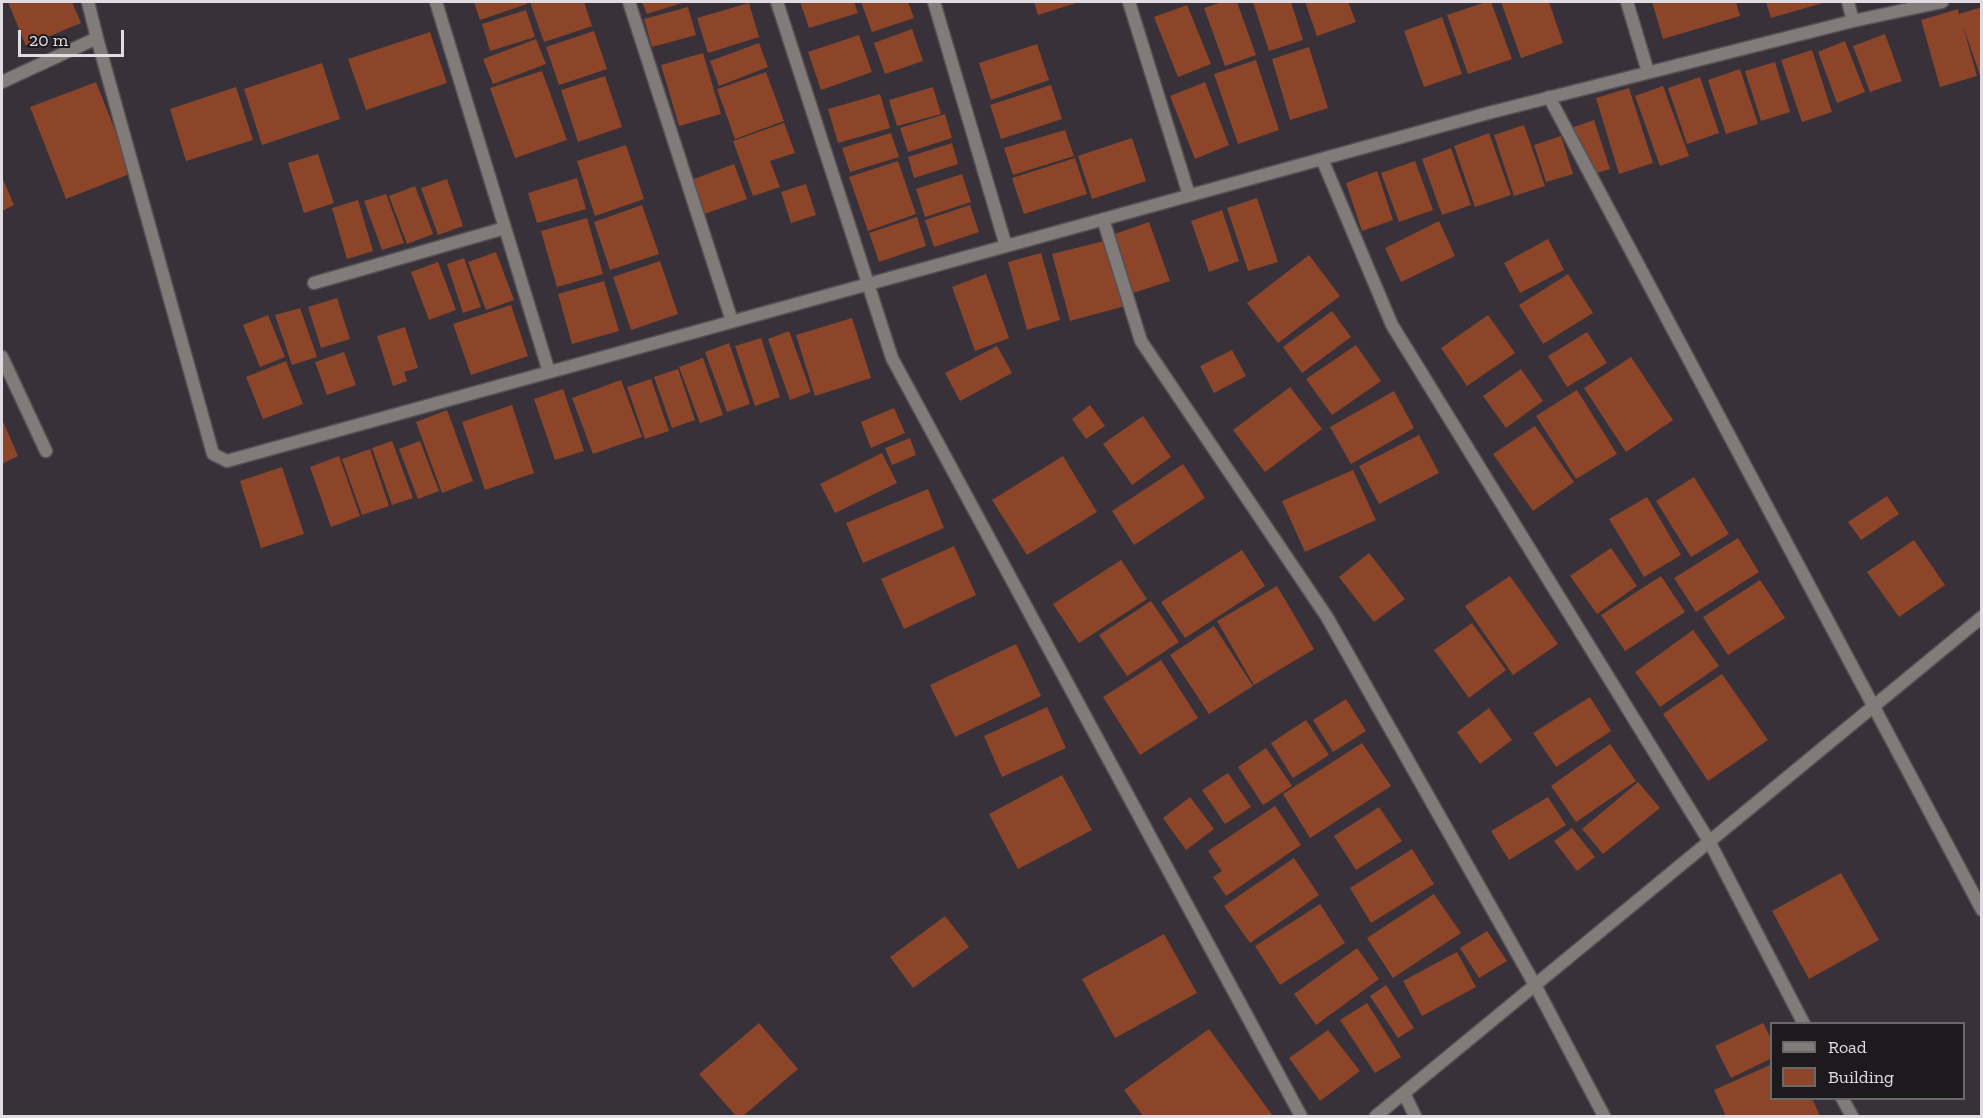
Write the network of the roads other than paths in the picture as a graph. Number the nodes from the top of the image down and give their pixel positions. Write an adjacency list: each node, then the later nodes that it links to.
1 (88, 2): 11 (street)
2 (436, 2): 18 (street)
3 (629, 2): 22 (street)
4 (777, 2): 21 (street)
5 (934, 2): 19 (street)
6 (1129, 2): 16 (street)
7 (1627, 2): 12 (street)
8 (1848, 2): 10 (street)
9 (1942, 2): 10 (street)
10 (1853, 21): 12 (street)
11 (97, 38): 13 (street); 24 (street)
12 (1648, 72): 14 (street)
13 (2, 82)
14 (1549, 98): 15 (street); 27 (street)
15 (1322, 159): 16 (street); 28 (street)
16 (1190, 195): 17 (street)
17 (1103, 219): 19 (street); 30 (street)
18 (505, 228): 20 (street); 24 (street)
19 (1006, 246): 21 (street)
20 (314, 283)
21 (868, 284): 22 (street); 34 (street)
22 (732, 321): 24 (street)
23 (2, 357): 25 (street)
24 (549, 372)
25 (46, 451)
26 (1982, 617): 27 (street)
27 (1874, 706): 28 (street); 29 (street)
28 (1709, 841): 30 (street); 31 (street)
29 (1982, 910)
30 (1535, 985): 32 (street); 37 (street)
31 (1803, 1022)
32 (1404, 1093): 35 (street); 36 (street)
33 (1843, 1100): 38 (street)
34 (1301, 1116)
35 (1376, 1116)
36 (1415, 1116)
37 (1604, 1116)
38 (1852, 1116)

